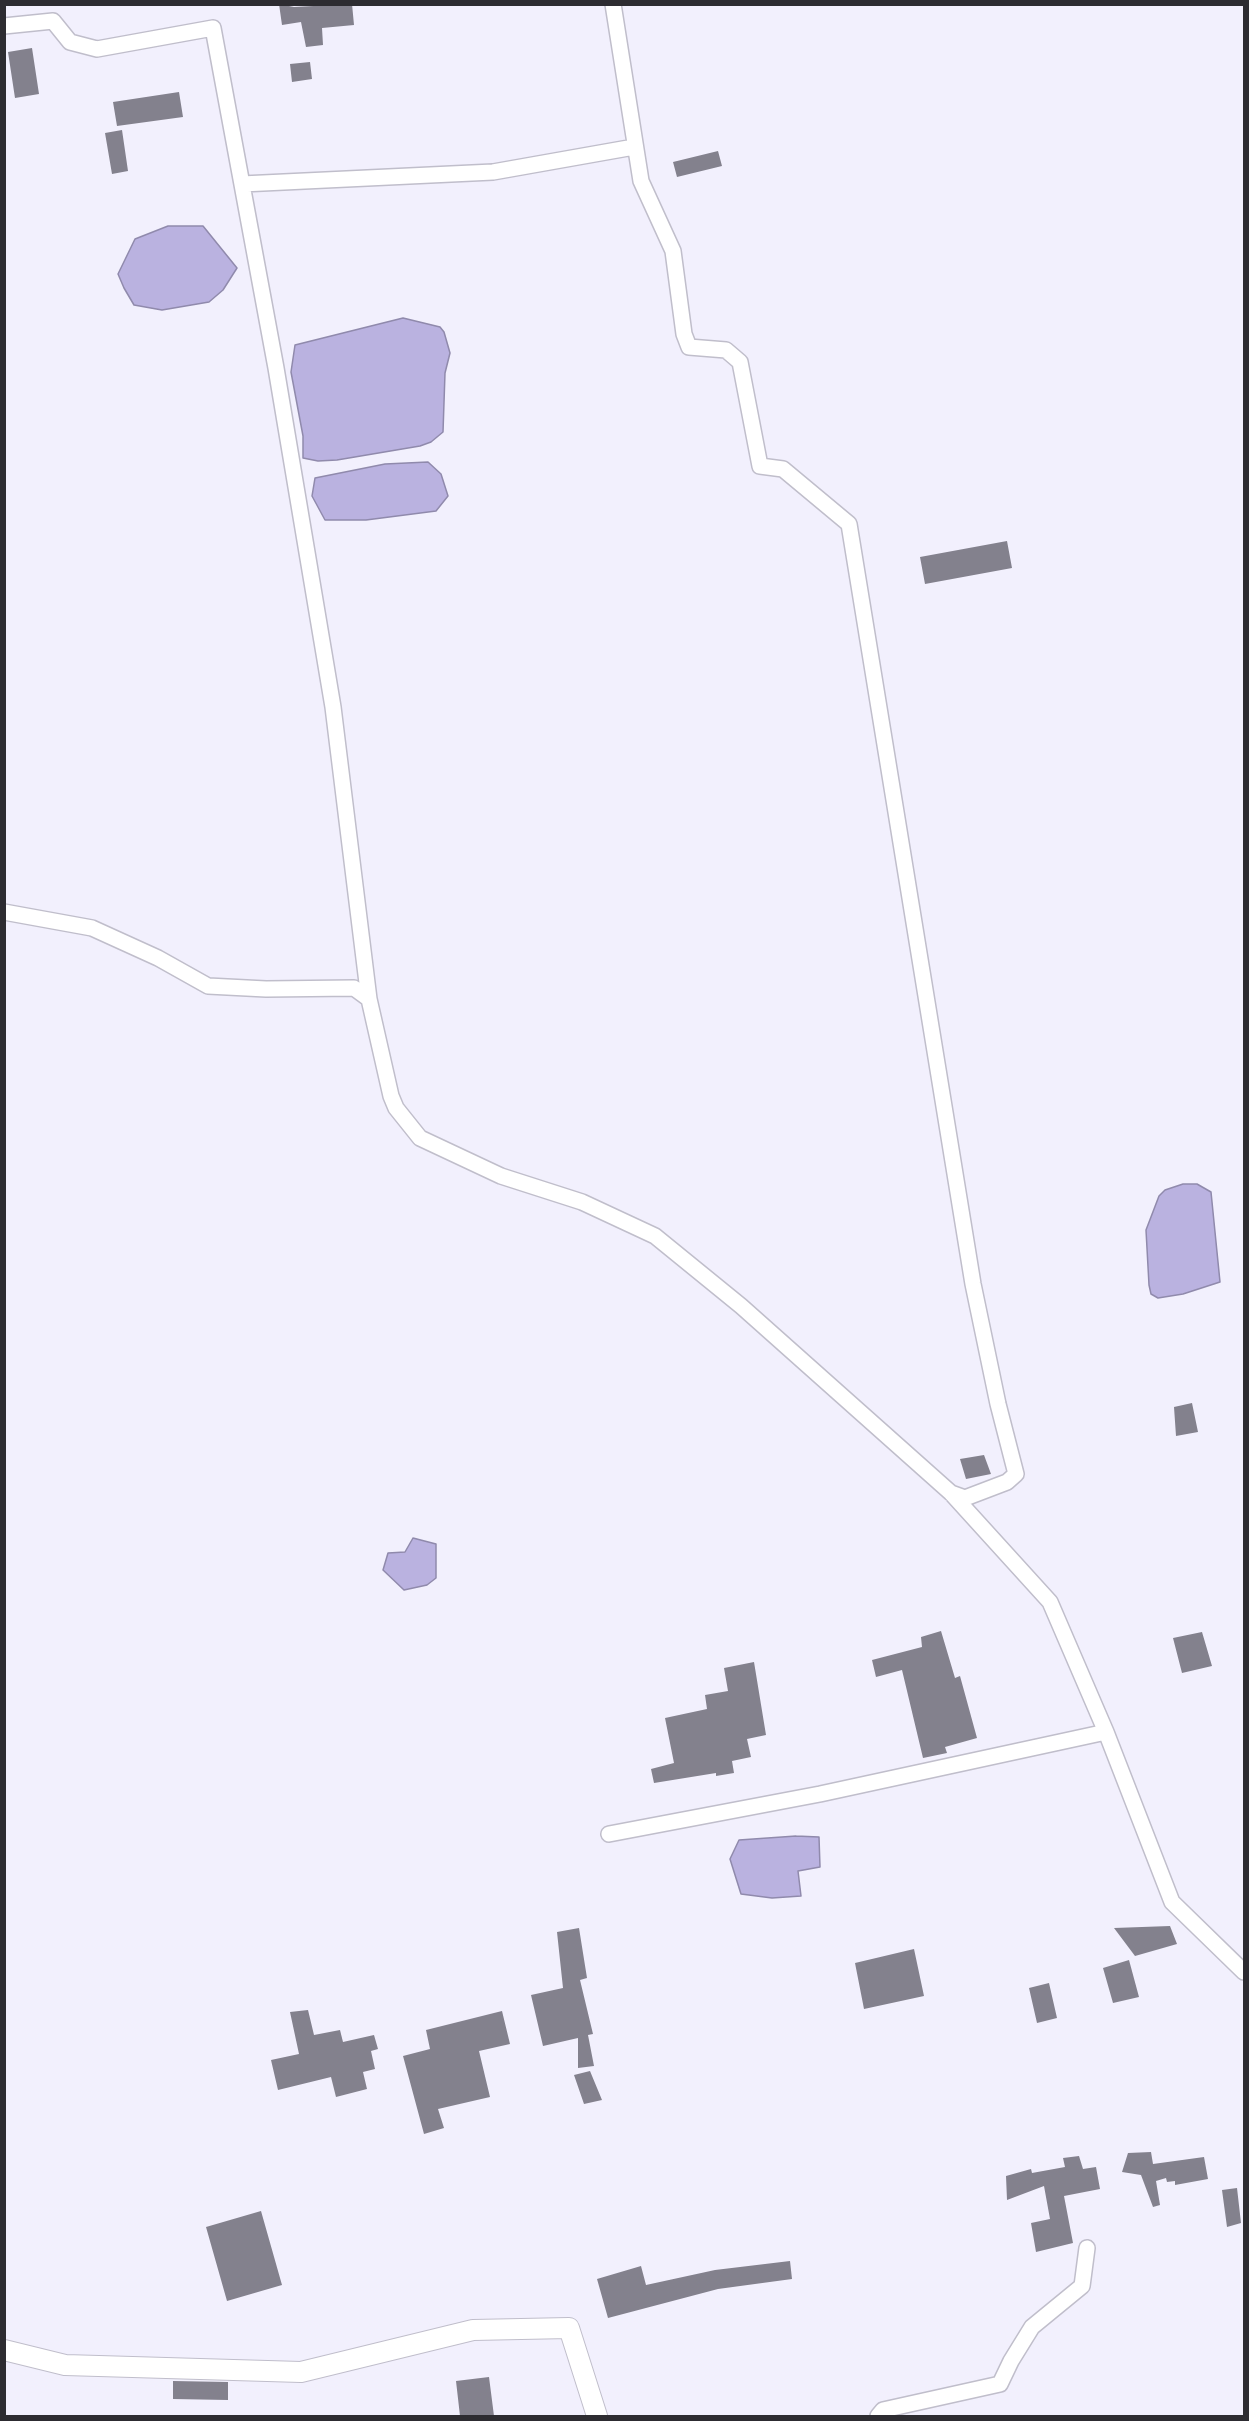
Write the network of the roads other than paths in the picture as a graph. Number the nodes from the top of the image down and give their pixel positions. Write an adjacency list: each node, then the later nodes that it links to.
1 (613, 4): 3 (street)
2 (4, 26): 4 (street)
3 (634, 147): 4 (street); 7 (street)
4 (242, 184): 6 (street)
5 (4, 912): 6 (street)
6 (369, 999): 7 (street)
7 (951, 1493): 8 (street)
8 (1106, 1732): 9 (street); 10 (street)
9 (609, 1834)
10 (1245, 1972)
11 (1087, 2248): 14 (street)
12 (4, 2350): 13 (street)
13 (597, 2416)
14 (878, 2416)

